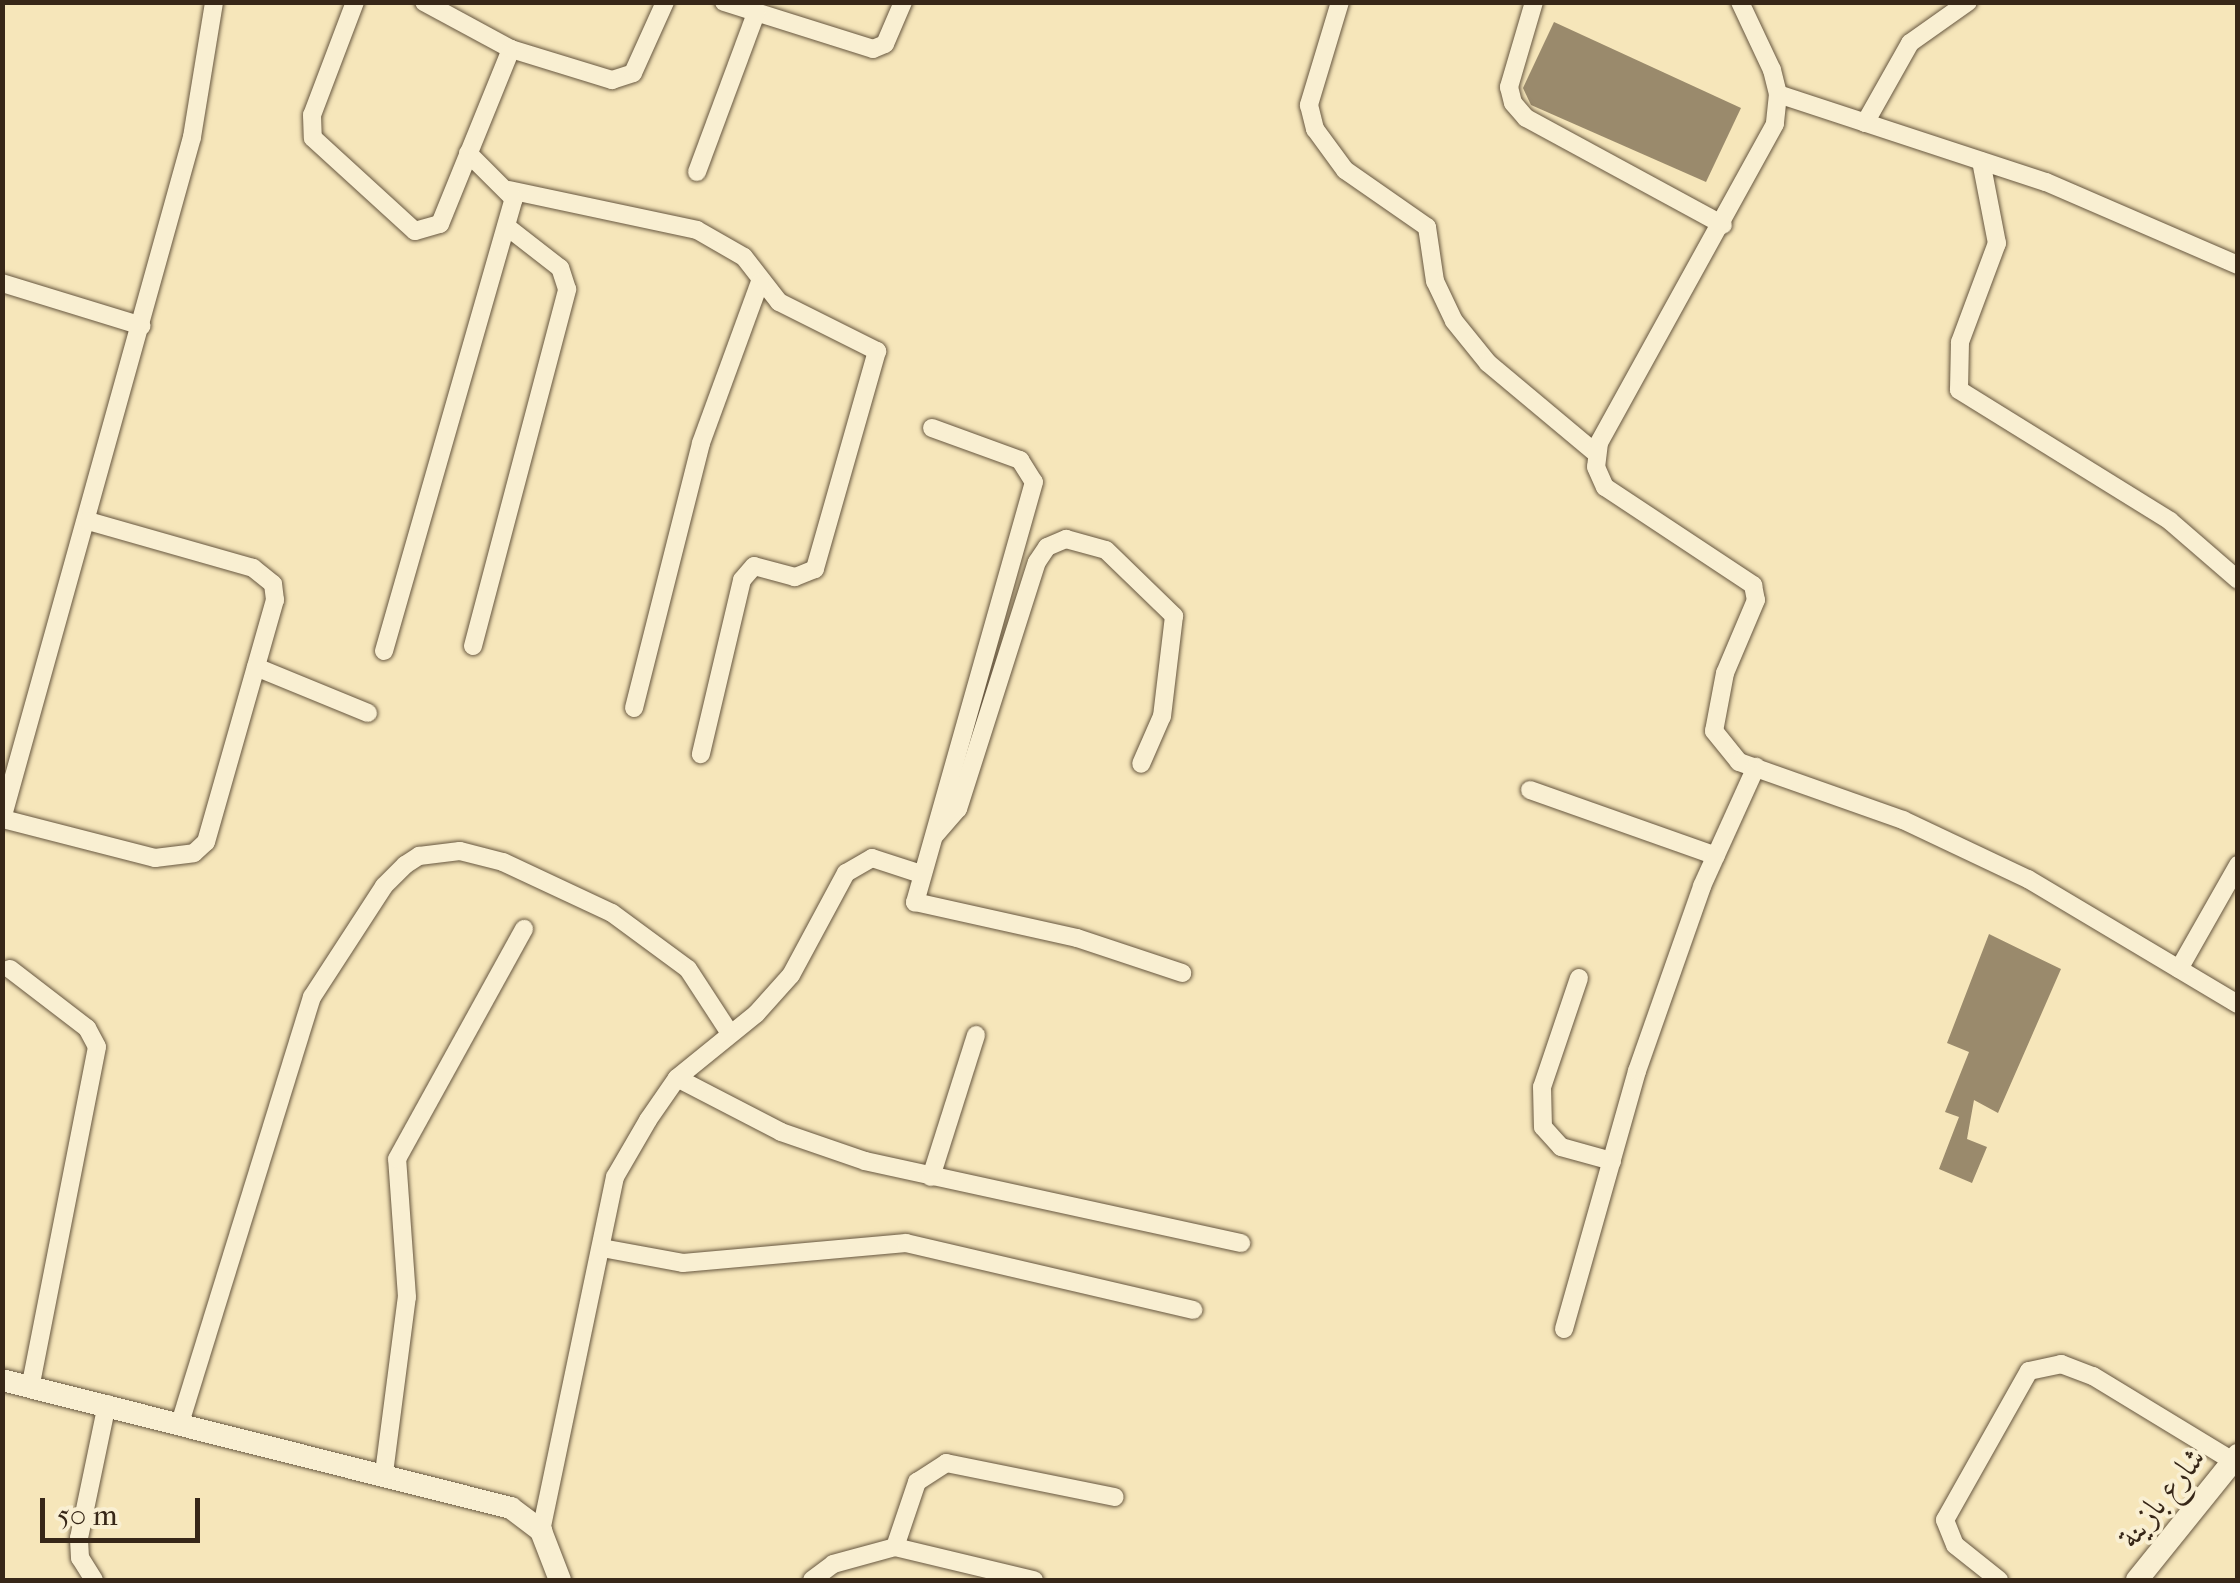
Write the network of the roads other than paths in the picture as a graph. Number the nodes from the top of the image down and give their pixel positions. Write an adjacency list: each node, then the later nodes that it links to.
1 (214, 2): 24 (street)
2 (355, 2): 15 (street)
3 (424, 2): 12 (street)
4 (666, 2): 12 (street)
5 (724, 2): 11 (street)
6 (903, 2): 11 (street)
7 (1340, 2): 26 (street)
8 (1534, 2): 19 (street)
9 (1740, 2): 13 (street)
10 (1968, 2): 14 (street)
11 (756, 14): 17 (street)
12 (511, 49): 15 (street)
13 (1778, 94): 14 (street); 19 (street)
14 (1865, 124): 16 (street)
15 (468, 154): 18 (street)
16 (1981, 161): 21 (street); 28 (street)
17 (698, 172)
18 (509, 190): 20 (street); 22 (street)
19 (1722, 224): 26 (street)
20 (506, 226): 29 (street); 30 (street)
21 (2238, 265)
22 (760, 282): 32 (street); 34 (street)
23 (2, 284): 24 (street)
24 (142, 326): 27 (street)
25 (932, 428): 39 (street)
26 (1597, 454): 36 (street)
27 (88, 520): 31 (street); 38 (street)
28 (2238, 580)
29 (473, 646)
30 (384, 651)
31 (256, 667): 33 (street); 38 (street)
32 (634, 708)
33 (368, 714)
34 (702, 754)
35 (1141, 764): 39 (street)
36 (1756, 767): 40 (street); 45 (street)
37 (1530, 790): 40 (street)
38 (3, 819)
39 (936, 835): 42 (street)
40 (1716, 856): 52 (street)
41 (2238, 865): 45 (street)
42 (921, 874): 46 (street); 49 (street)
43 (524, 929): 63 (street)
44 (10, 969): 59 (street)
45 (2179, 969): 48 (street)
46 (1182, 973)
47 (1579, 978): 52 (street)
48 (2238, 1004)
49 (728, 1032): 51 (street); 61 (street)
50 (976, 1035): 53 (street)
51 (677, 1078): 53 (street); 55 (street)
52 (1612, 1161): 57 (street)
53 (931, 1178): 54 (street)
54 (1241, 1243)
55 (602, 1248): 56 (street); 65 (street)
56 (1194, 1310)
57 (1564, 1329)
58 (2, 1380): 59 (street)
59 (30, 1386): 60 (street)
60 (107, 1404): 61 (street); 67 (street)
61 (180, 1423): 63 (street)
62 (2235, 1458): 71 (street); 72 (street, شارع بازينة)
63 (384, 1472): 65 (street)
64 (1115, 1496): 66 (street)
65 (542, 1532): 68 (street)
66 (896, 1547): 69 (street); 70 (street)
67 (94, 1580)
68 (560, 1580)
69 (812, 1580)
70 (1034, 1580)
71 (1999, 1580)
72 (2137, 1580)

